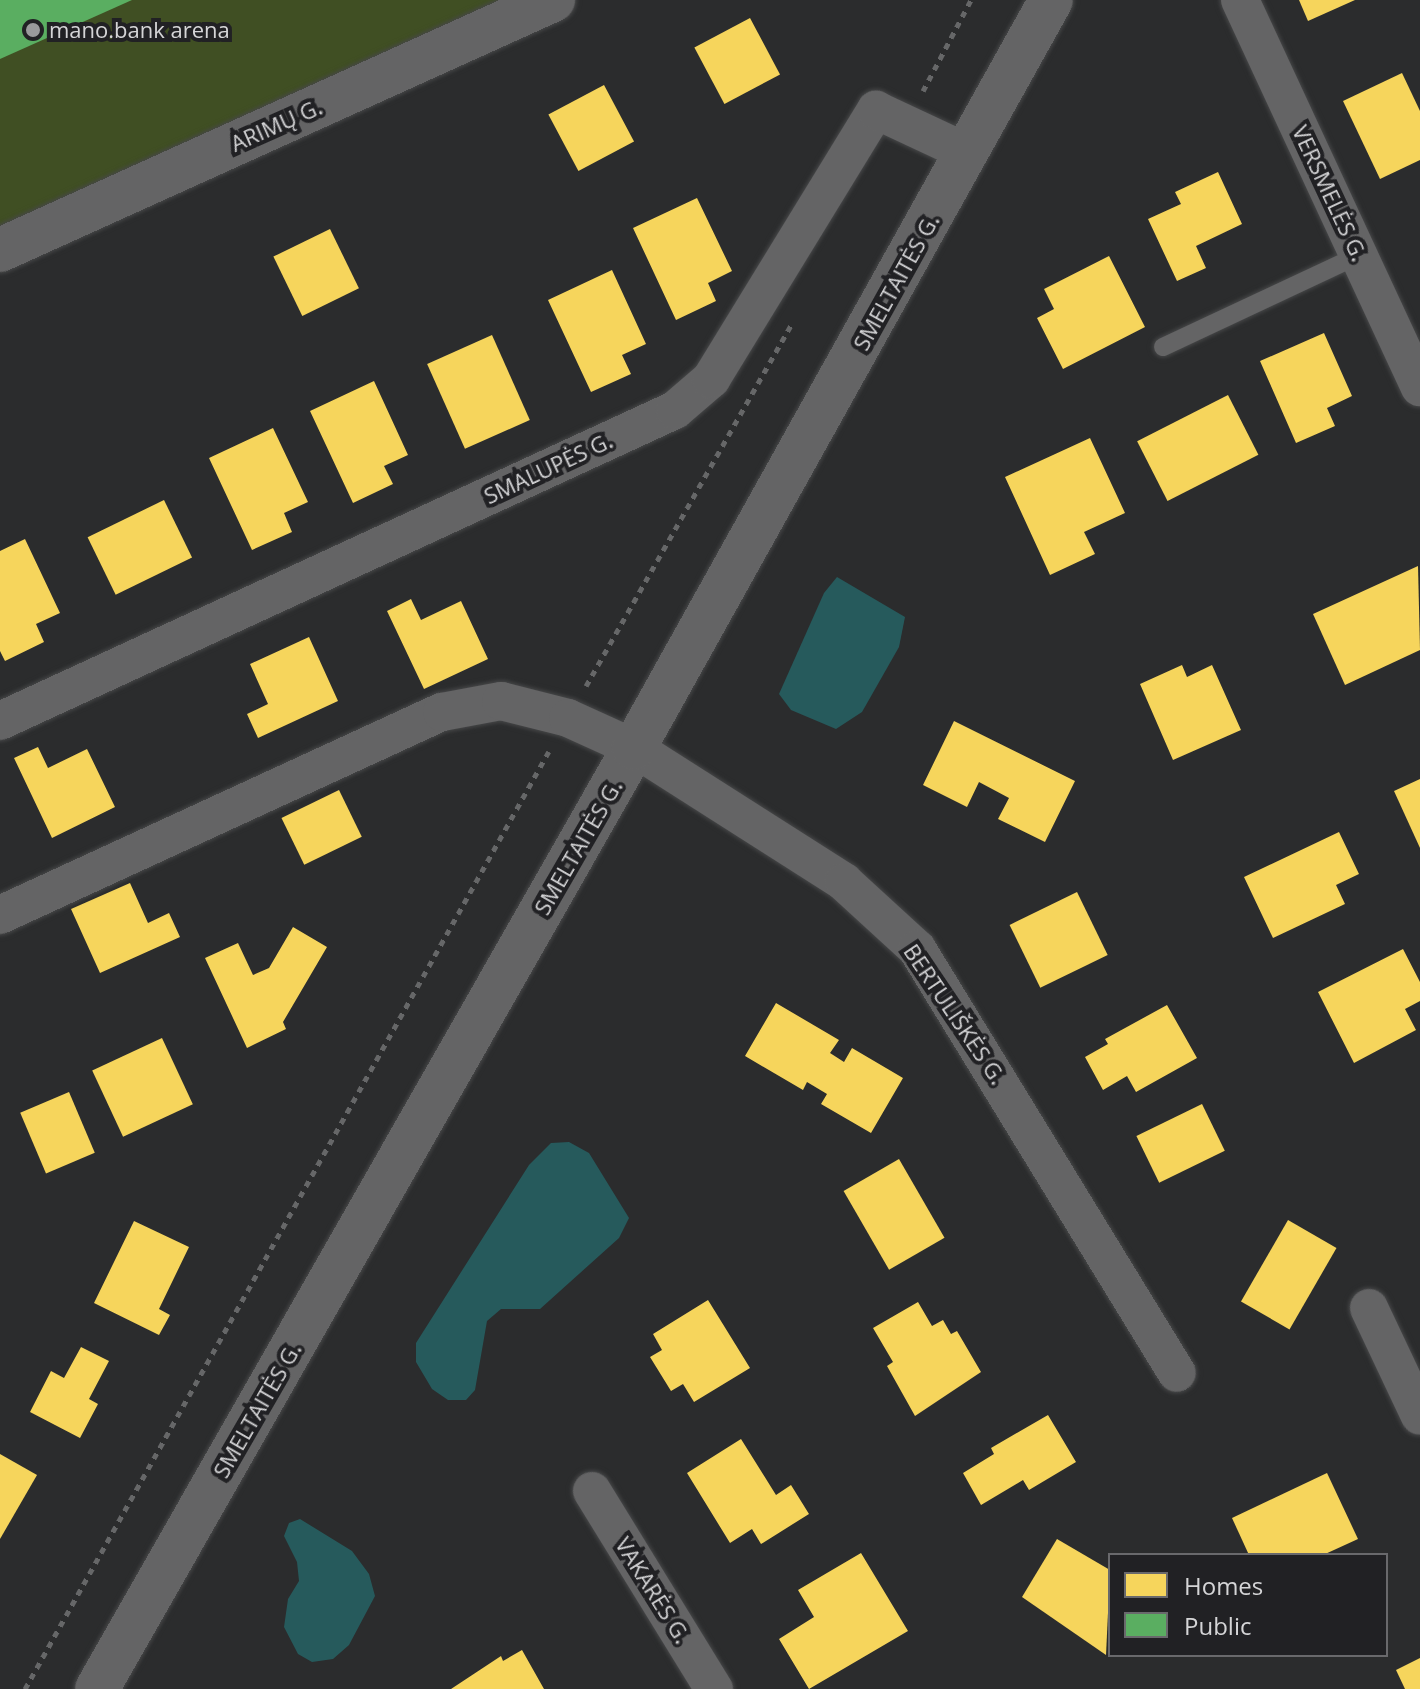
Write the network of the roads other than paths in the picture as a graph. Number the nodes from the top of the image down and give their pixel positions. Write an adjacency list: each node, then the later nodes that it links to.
1 (553, 0): 5 (main road, ARIMŲ G.)
2 (1051, 0): 4 (main road, SMELTAITĖS G.)
3 (1240, 0): 6 (street, VERSMELĖS G.)
4 (968, 153): 9 (street, SMALUPĖS G.); 10 (main road, SMELTAITĖS G.)
5 (0, 250)
6 (1359, 255): 7 (lane); 8 (street, VERSMELĖS G.)
7 (1163, 347)
8 (1420, 387)
9 (0, 721)
10 (634, 748): 11 (street); 13 (street, BERTULIŠKĖS G.); 16 (main road, SMELTAITĖS G.)
11 (0, 915)
12 (1369, 1308): 14 (street)
13 (1177, 1373)
14 (1420, 1416)
15 (592, 1491): 17 (street, VAKARĖS G.)
16 (97, 1689)
17 (714, 1689)

